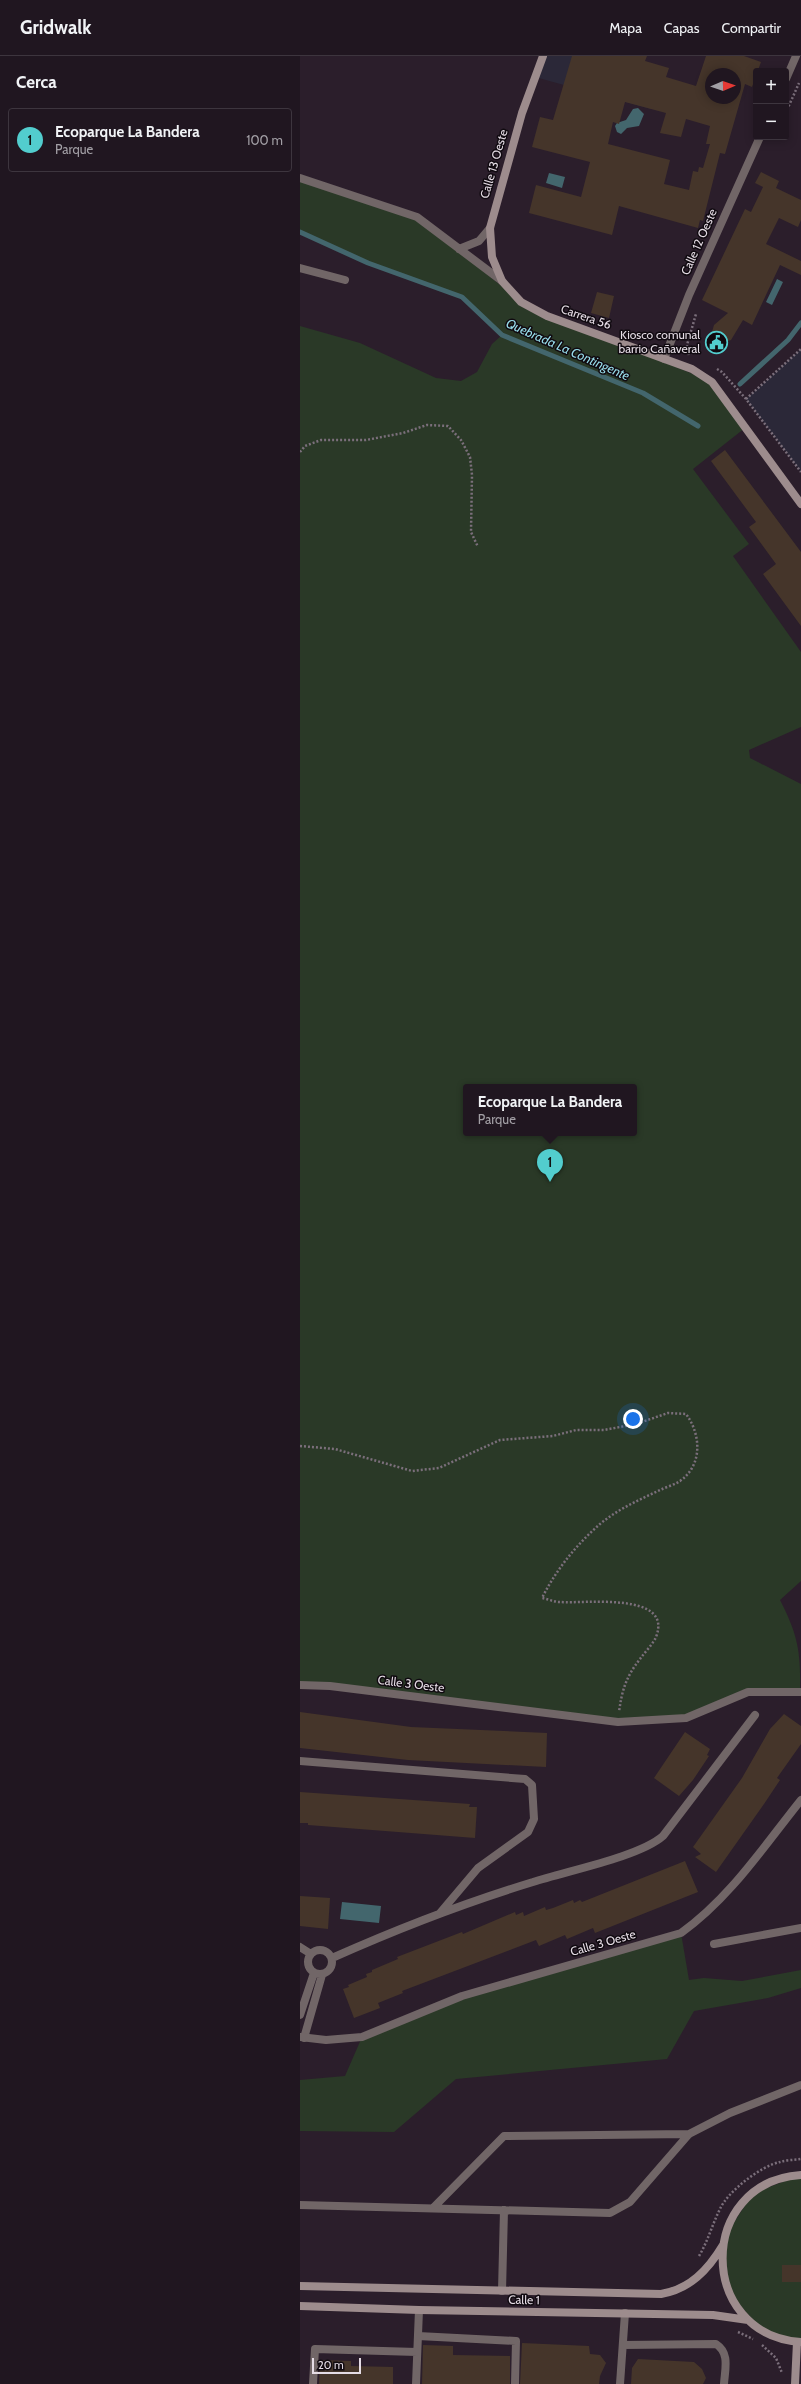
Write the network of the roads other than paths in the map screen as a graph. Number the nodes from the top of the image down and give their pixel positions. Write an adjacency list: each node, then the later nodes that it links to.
1 (543, 56): 6 (main road, Calle 13 Oeste)
2 (796, 56): 3 (street)
3 (789, 72)
4 (759, 140): 11 (street, Calle 12 Oeste)
5 (300, 178): 7 (street, Carrera 56)
6 (490, 228): 7 (street); 10 (main road, Calle 13 Oeste)
7 (459, 249): 10 (street, Carrera 56)
8 (300, 268): 9 (street)
9 (345, 280)
10 (502, 281): 11 (main road, Carrera 56)
11 (664, 359): 12 (main road, Carrera 56)
12 (801, 504)
13 (300, 1685): 14 (street, Calle 3 Oeste)
14 (801, 1692)
15 (755, 1715): 18 (street)
16 (300, 1761): 18 (street)
17 (801, 1800): 26 (street, Calle 3 Oeste)
18 (440, 1913): 23 (street)
19 (801, 1928): 20 (street)
20 (714, 1944)
21 (300, 1947): 22 (street)
22 (311, 1954): 23 (street); 24 (street)
23 (332, 1958): 24 (street)
24 (318, 1974): 25 (street); 26 (street)
25 (300, 2015)
26 (302, 2037)
27 (801, 2085): 28 (street)
28 (689, 2134): 31 (street); 32 (street)
29 (801, 2175): 33 (main road)
30 (300, 2205): 31 (street)
31 (434, 2207): 32 (street)
32 (504, 2210): 35 (street)
33 (723, 2245): 35 (main road, Calle 1); 39 (main road)
34 (300, 2286): 35 (main road, Calle 1)
35 (502, 2291)
36 (300, 2306): 37 (main road, Calle 1)
37 (419, 2310): 38 (main road, Calle 1); 40 (street)
38 (625, 2313): 39 (main road, Calle 1); 42 (street)
39 (748, 2320): 41 (main road)
40 (418, 2336): 43 (street); 46 (street)
41 (799, 2342): 49 (main road)
42 (623, 2345): 47 (street); 48 (street)
43 (417, 2352): 44 (street); 45 (street)
44 (313, 2384)
45 (416, 2384)
46 (515, 2384)
47 (620, 2384)
48 (724, 2384)
49 (795, 2384)

